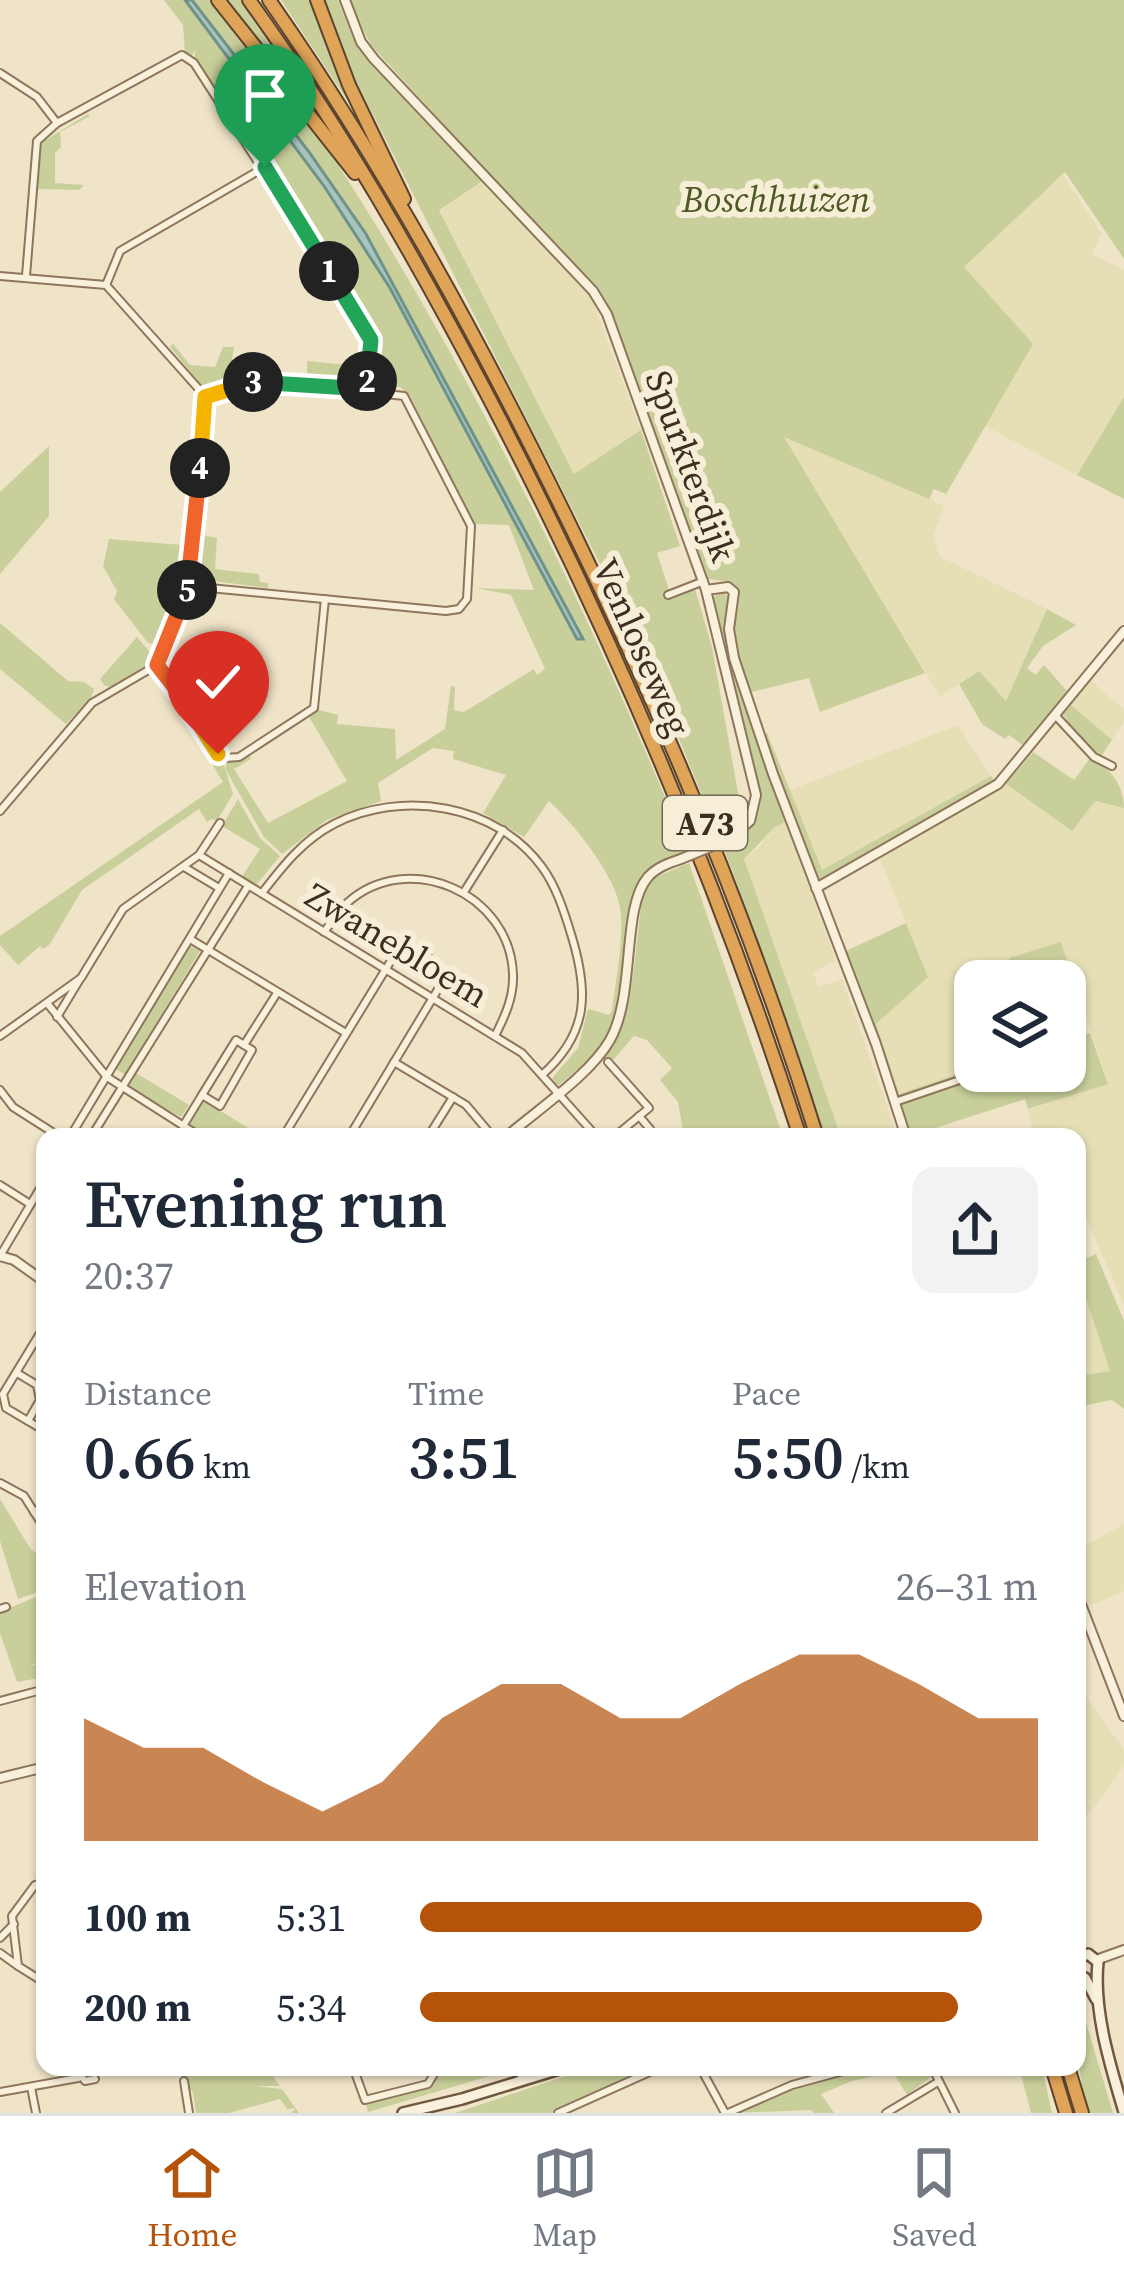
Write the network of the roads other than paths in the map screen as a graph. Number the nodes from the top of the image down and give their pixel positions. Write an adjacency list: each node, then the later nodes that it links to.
1 (218, 0): 9 (highway, A73)
2 (249, 0): 9 (highway, A73)
3 (269, 0): 10 (highway, A73)
4 (316, 0): 10 (highway, A73)
5 (345, 0): 16 (street, Spurkterdijk)
6 (0, 73): 7 (street)
7 (57, 123): 8 (street); 12 (street)
8 (265, 167): 13 (street); 14 (street)
9 (381, 203): 73 (highway, Venloseweg / A73)
10 (435, 265): 74 (highway, Venloseweg / A73)
11 (0, 276): 12 (street)
12 (26, 277): 13 (street)
13 (106, 285): 15 (street)
14 (366, 389): 15 (street); 19 (street)
15 (205, 397): 17 (street)
16 (705, 585): 18 (street); 32 (street, Spurkterdijk); 55 (street, bridge)
17 (189, 586): 19 (street); 21 (street)
18 (668, 595)
19 (326, 599): 21 (street)
20 (1124, 632): 22 (street)
21 (157, 665): 24 (street)
22 (1055, 715): 23 (street); 32 (street)
23 (1112, 766)
24 (0, 811)
25 (220, 823): 27 (street)
26 (502, 830): 33 (street); 34 (street); 50 (street)
27 (199, 855): 28 (street); 29 (street, Zwanebloem)
28 (184, 866): 31 (street); 39 (street)
29 (229, 873): 30 (street, Zwanebloem); 31 (street)
30 (248, 885): 34 (street, Zwanebloem); 37 (street)
31 (218, 888): 36 (street)
32 (816, 888): 58 (street, Spurkterdijk)
33 (464, 892): 35 (street); 46 (street)
34 (262, 893): 35 (street, Zwanebloem)
35 (324, 932): 38 (street, Zwanebloem)
36 (189, 938): 37 (street); 51 (street)
37 (208, 950): 40 (street); 53 (street)
38 (385, 969): 41 (street, Zwanebloem); 41 (street); 44 (street)
39 (81, 978): 42 (street); 43 (street)
40 (277, 993): 44 (street); 47 (street)
41 (434, 998): 46 (street, Zwanebloem); 48 (street)
42 (46, 1002): 43 (street); 45 (street)
43 (57, 1017): 51 (street)
44 (346, 1033): 65 (street)
45 (0, 1036)
46 (494, 1036): 50 (street, Zwanebloem)
47 (244, 1045): 56 (street); 56 (street)
48 (394, 1062): 57 (street); 66 (street)
49 (608, 1062): 59 (street)
50 (542, 1075): 55 (street, Zwanebloem)
51 (107, 1076): 53 (street); 62 (street)
52 (954, 1082): 58 (street)
53 (121, 1088): 60 (street); 63 (street)
54 (0, 1090): 61 (street)
55 (557, 1093): 69 (street); 70 (street, Zwanebloem)
56 (202, 1095): 60 (street)
57 (453, 1096): 67 (street); 68 (street)
58 (895, 1102): 75 (street, Spurkterdijk)
59 (639, 1116): 71 (street); 72 (street)
60 (183, 1126): 64 (street)
61 (46, 1128)
62 (75, 1128)
63 (97, 1128)
64 (186, 1128)
65 (288, 1128)
66 (354, 1128)
67 (433, 1128)
68 (485, 1128)
69 (516, 1128)
70 (590, 1128)
71 (625, 1128)
72 (649, 1128)
73 (797, 1128)
74 (814, 1128)
75 (903, 1128)
76 (0, 1185): 78 (street)
77 (36, 1194): 78 (street)
78 (30, 1204): 79 (street)
79 (3, 1244): 80 (street)
80 (0, 1256): 81 (street)
81 (36, 1276)
82 (36, 1340): 83 (street)
83 (16, 1372): 84 (street); 86 (street)
84 (36, 1384)
85 (36, 1407): 86 (street)
86 (28, 1421): 87 (street)
87 (36, 1426)
88 (0, 1483): 89 (street)
89 (34, 1512): 90 (street)
90 (36, 1515)
91 (1086, 1617): 94 (street)
92 (36, 1691): 93 (street)
93 (0, 1701)
94 (1124, 1716)
95 (36, 1769): 96 (street)
96 (0, 1778)
97 (36, 1885): 98 (street)
98 (14, 1924): 99 (street); 104 (street)
99 (0, 1938)
100 (1124, 1950): 103 (street)
101 (0, 1953): 104 (street)
102 (1086, 1955): 103 (main road)
103 (1096, 1960): 105 (main road)
104 (18, 1966): 106 (street)
105 (1086, 1975): 135 (main road)
106 (36, 1977)
107 (81, 2076): 118 (street); 122 (street)
108 (356, 2076): 109 (street)
109 (433, 2076)
110 (524, 2076): 120 (street)
111 (536, 2076): 120 (main road)
112 (642, 2076): 129 (street)
113 (705, 2076): 130 (street)
114 (826, 2076): 130 (street)
115 (936, 2076): 121 (street)
116 (1055, 2076): 133 (highway)
117 (1072, 2076): 134 (highway)
118 (95, 2079)
119 (184, 2081): 126 (street)
120 (519, 2081): 124 (main road)
121 (938, 2082): 131 (street); 132 (street)
122 (32, 2087): 123 (street); 125 (street)
123 (0, 2092)
124 (444, 2104): 127 (main road); 128 (main road)
125 (36, 2113)
126 (189, 2113)
127 (403, 2113)
128 (424, 2113)
129 (558, 2113)
130 (726, 2113)
131 (886, 2113)
132 (955, 2113)
133 (1066, 2113)
134 (1082, 2113)
135 (1124, 2113)

